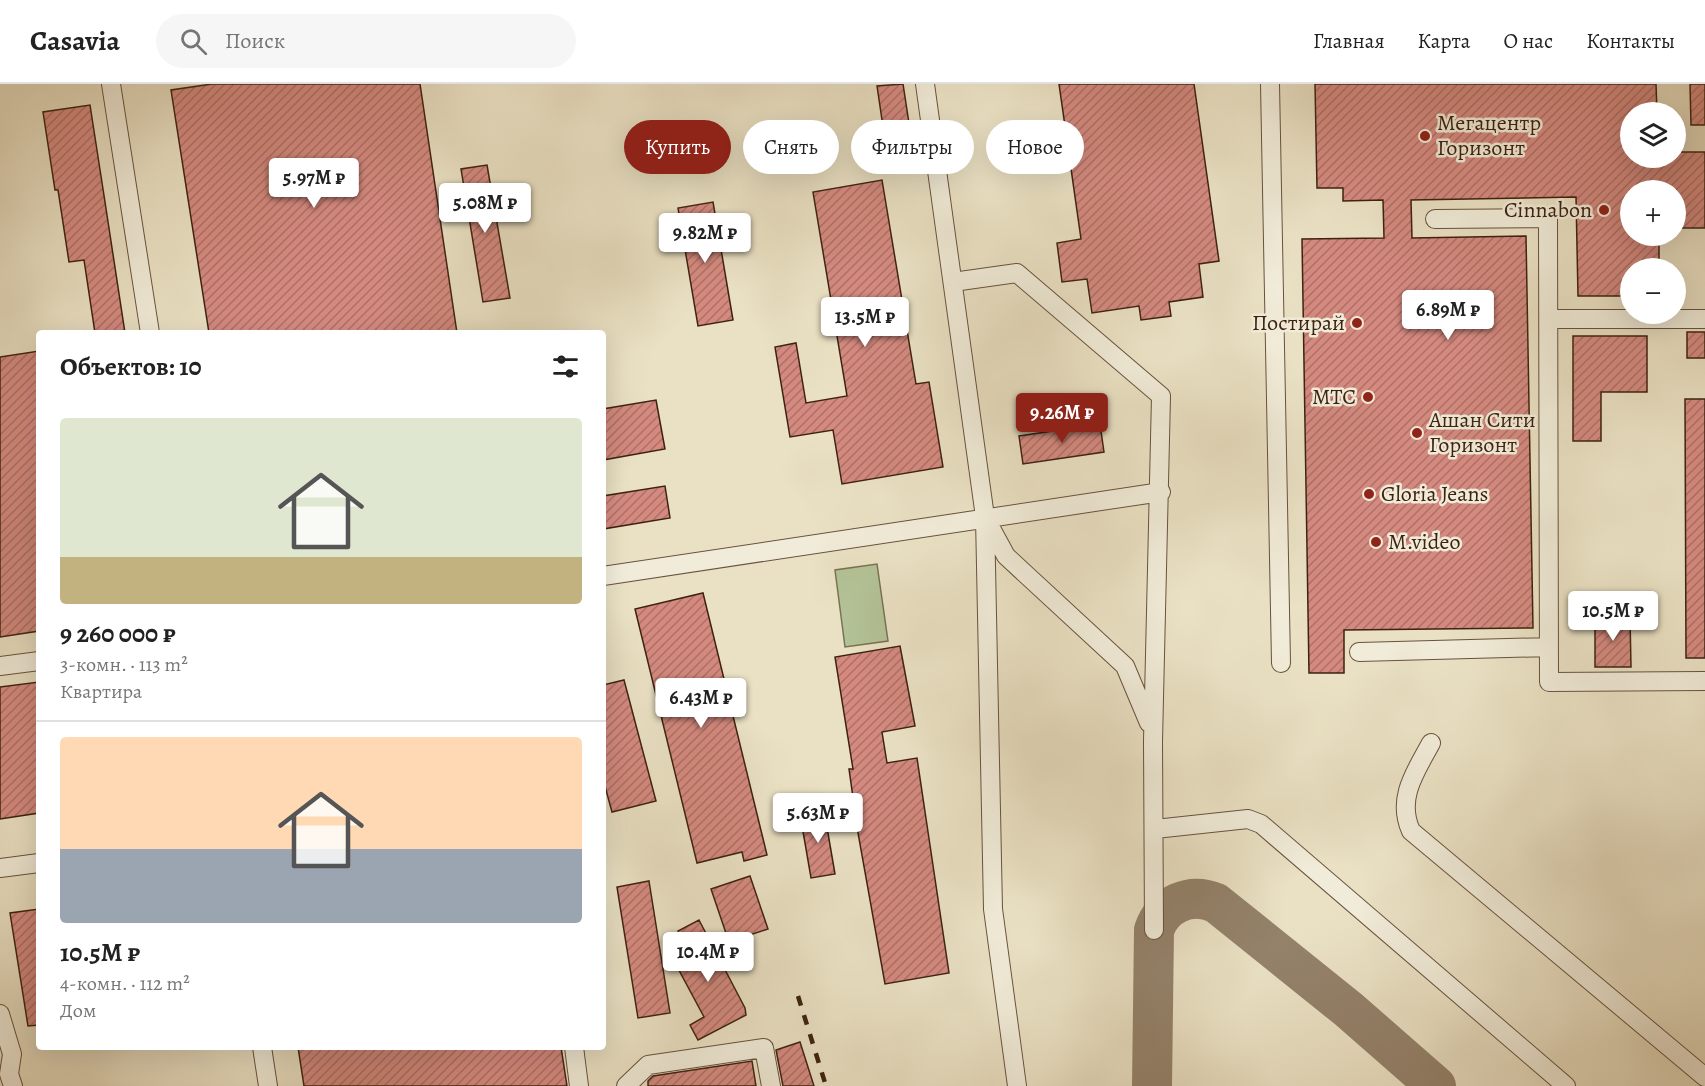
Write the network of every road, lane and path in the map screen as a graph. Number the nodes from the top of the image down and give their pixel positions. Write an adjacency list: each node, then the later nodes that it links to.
1 (111, 84): 8 (lane)
2 (925, 84): 5 (lane)
3 (1270, 85): 15 (lane)
4 (1435, 219): 6 (lane)
5 (953, 282): 9 (lane); 10 (lane)
6 (1549, 318): 7 (lane); 12 (lane)
7 (1705, 319)
8 (150, 330)
9 (1161, 492): 10 (lane); 18 (lane)
10 (985, 517): 11 (lane); 18 (lane); 33 (lane)
11 (606, 576)
12 (1549, 647): 13 (lane); 17 (lane)
13 (1359, 652)
14 (36, 661): 16 (lane)
15 (1281, 663)
16 (0, 666)
17 (1705, 681)
18 (1153, 741): 20 (lane)
19 (1431, 743): 27 (lane)
20 (1155, 829): 23 (lane); 34 (lane)
21 (36, 863): 22 (lane)
22 (0, 868)
23 (1154, 930)
24 (0, 1014): 28 (lane)
25 (262, 1050): 29 (lane)
26 (574, 1050): 30 (lane)
27 (1705, 1077)
28 (13, 1086)
29 (268, 1086)
30 (579, 1086)
31 (626, 1086): 32 (lane)
32 (771, 1086)
33 (1017, 1086)
34 (1566, 1086)

